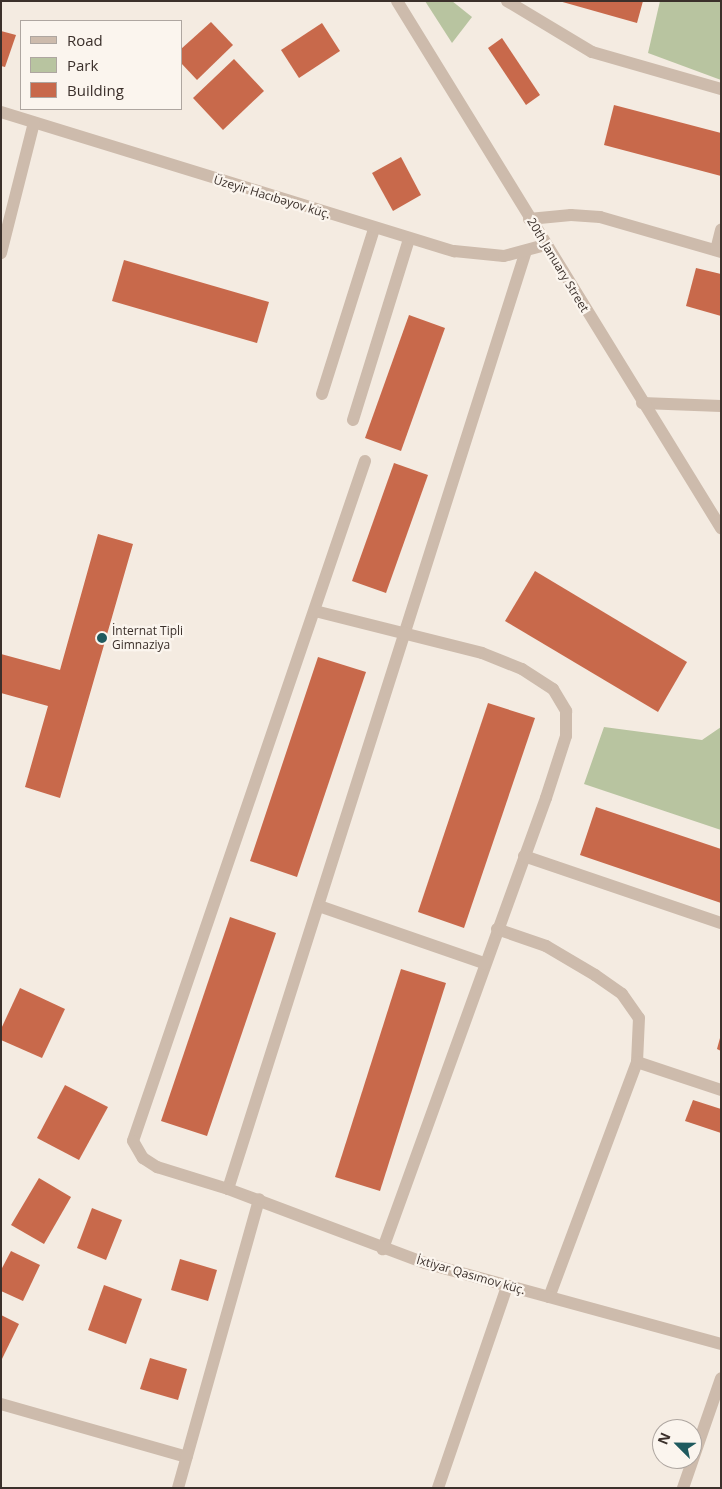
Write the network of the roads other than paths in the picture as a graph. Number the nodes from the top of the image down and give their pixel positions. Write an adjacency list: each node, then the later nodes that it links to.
1 (397, 1): 6 (street, 20th January Street)
2 (507, 1): 3 (street)
3 (721, 89)
4 (1, 112): 5 (street, Üzeyir Hacıbəyov küç.)
5 (34, 123): 7 (street, Üzeyir Hacıbəyov küç.); 13 (street)
6 (529, 219): 10 (street, 20th January Street); 12 (street)
7 (374, 229): 9 (street, Üzeyir Hacıbəyov küç.); 14 (street)
8 (721, 230): 12 (street)
9 (409, 239): 11 (street, Üzeyir Hacıbəyov küç.); 17 (street)
10 (545, 245): 11 (street, Üzeyir Hacıbəyov küç.); 15 (street, 20th January Street)
11 (526, 251): 21 (street)
12 (718, 251)
13 (1, 253)
14 (322, 394)
15 (642, 403): 16 (street); 19 (street, 20th January Street)
16 (721, 406)
17 (352, 420)
18 (365, 461): 20 (street, İxtiyar Qasımov küç.)
19 (721, 528)
20 (315, 610): 21 (street); 29 (street, İxtiyar Qasımov küç.)
21 (407, 634): 22 (street); 23 (street)
22 (524, 856): 24 (street); 25 (street)
23 (319, 906): 26 (street); 29 (street)
24 (721, 923)
25 (497, 929): 26 (street); 27 (street)
26 (484, 963): 31 (street)
27 (638, 1062): 28 (street); 33 (street)
28 (721, 1090)
29 (228, 1189): 30 (street, İxtiyar Qasımov küç.)
30 (259, 1199): 31 (street, İxtiyar Qasımov küç.); 37 (street)
31 (383, 1249): 32 (street, İxtiyar Qasımov küç.)
32 (507, 1286): 33 (street, İxtiyar Qasımov küç.); 39 (street)
33 (549, 1297): 34 (street, İxtiyar Qasımov küç.)
34 (721, 1344)
35 (721, 1378): 40 (street)
36 (1, 1404): 37 (street)
37 (186, 1457): 38 (street)
38 (178, 1488)
39 (438, 1488)
40 (683, 1488)

